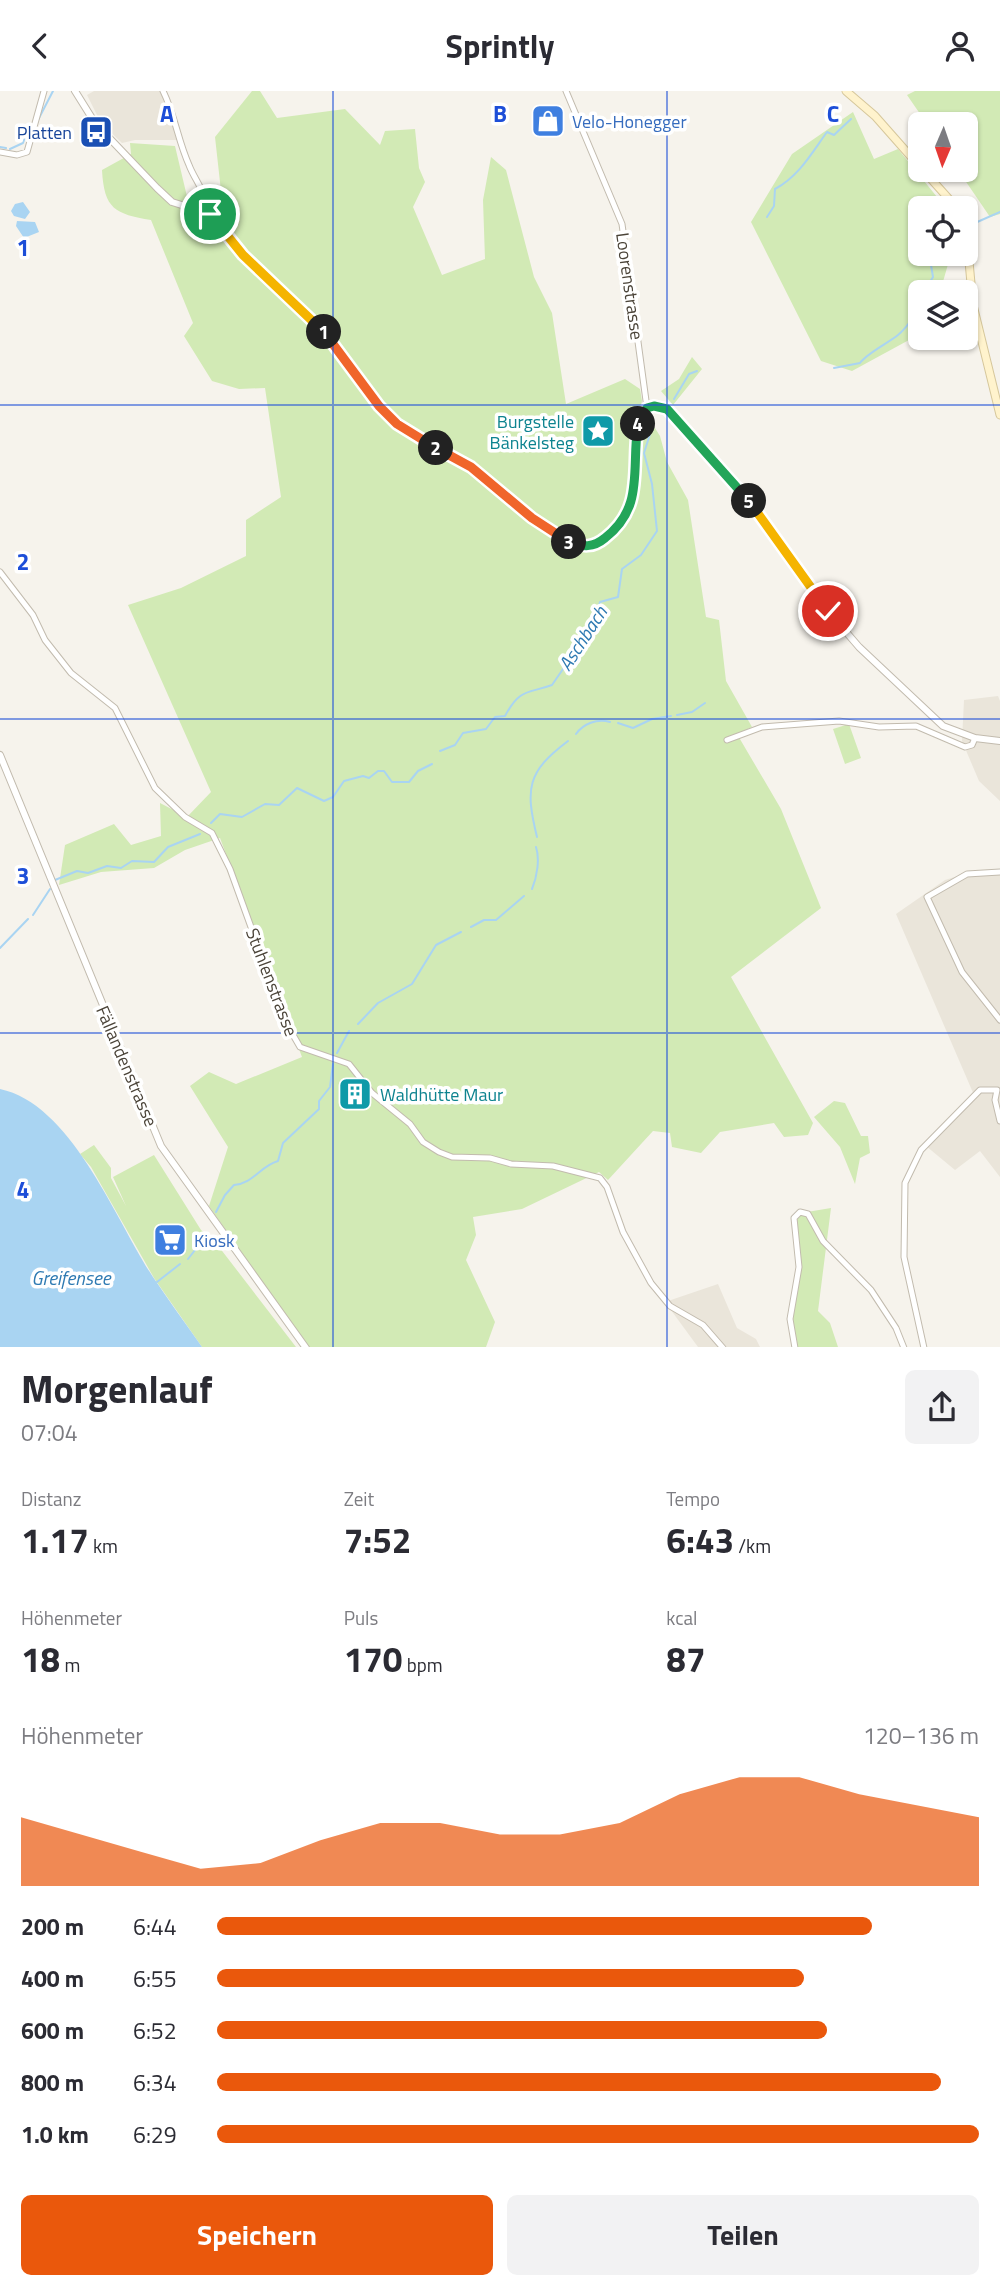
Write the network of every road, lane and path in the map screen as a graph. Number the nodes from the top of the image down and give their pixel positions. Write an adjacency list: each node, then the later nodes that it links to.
1 (44, 91): 6 (street)
2 (75, 91): 10 (street)
3 (163, 91): 10 (street)
4 (566, 91): 12 (street, Loorenstrasse)
5 (846, 91): 7 (main road)
6 (0, 152)
7 (908, 153)
8 (934, 182): 9 (main road)
9 (946, 196)
10 (206, 212): 12 (street)
11 (969, 266): 13 (main road)
12 (647, 408): 15 (street)
13 (1000, 415)
14 (0, 572): 24 (street, Stuhlenstrasse)
15 (975, 739): 16 (street); 17 (street)
16 (727, 740)
17 (1000, 741)
18 (0, 755): 23 (street, Fällandenstrasse)
19 (1000, 872): 20 (street)
20 (1000, 1020)
21 (998, 1088): 22 (street); 27 (street)
22 (1000, 1121)
23 (306, 1347)
24 (723, 1347)
25 (795, 1347): 26 (street)
26 (904, 1347)
27 (924, 1347)

